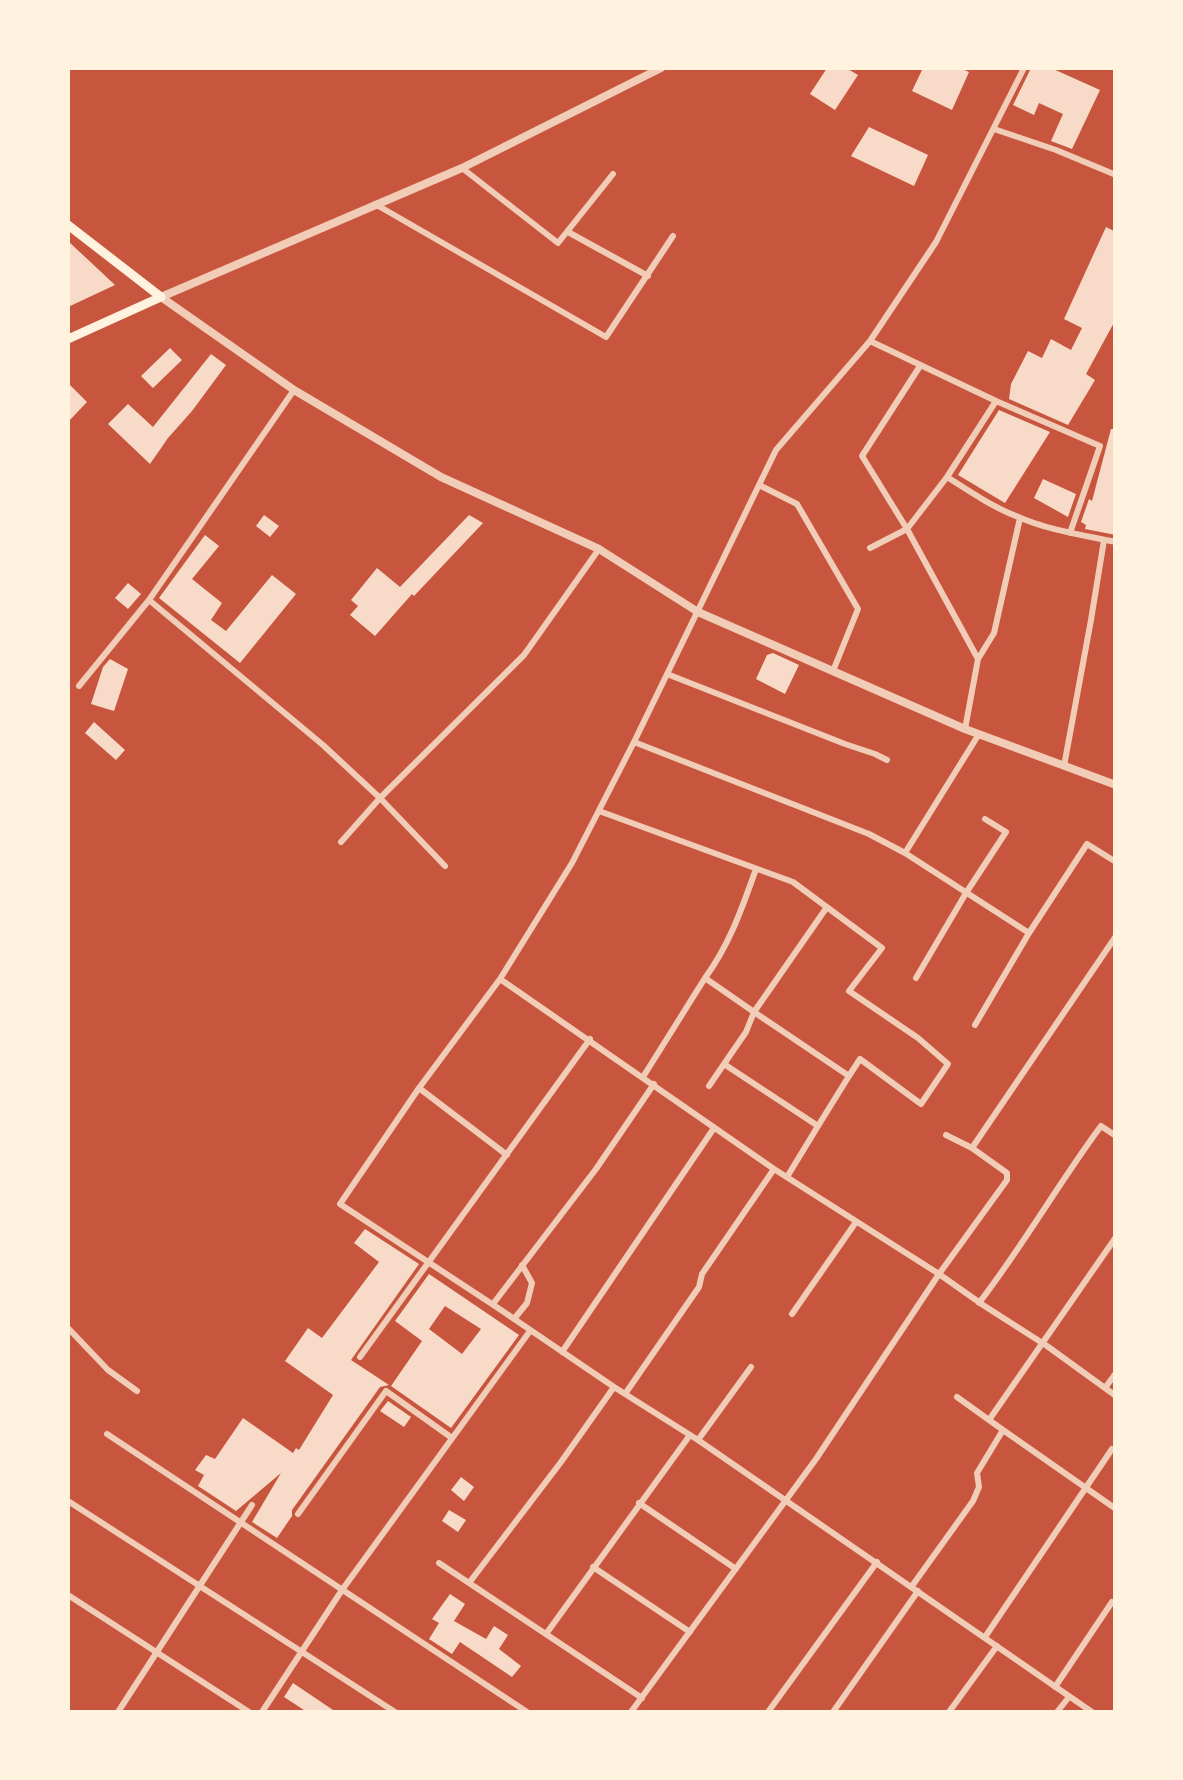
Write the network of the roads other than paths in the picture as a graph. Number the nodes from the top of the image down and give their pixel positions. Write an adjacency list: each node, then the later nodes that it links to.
1 (661, 68): 4 (street)
2 (1024, 68): 3 (street)
3 (994, 130): 6 (street); 14 (street)
4 (462, 168): 7 (street); 9 (street)
5 (613, 174): 9 (street)
6 (1116, 176)
7 (376, 204): 11 (street); 12 (street)
8 (68, 225): 12 (main road)
9 (568, 232): 11 (street)
10 (673, 236): 11 (street)
11 (648, 276)
12 (161, 297): 13 (main road); 16 (street)
13 (68, 338)
14 (870, 341): 15 (street); 19 (street)
15 (920, 366): 17 (street); 21 (street)
16 (294, 390): 26 (street); 27 (street)
17 (996, 401): 18 (street); 22 (street)
18 (947, 477): 20 (street); 21 (street)
19 (759, 485): 28 (street); 30 (street)
20 (1020, 518): 22 (street); 29 (street)
21 (907, 529): 25 (street); 29 (street)
22 (1070, 533): 23 (street)
23 (1104, 540): 24 (street); 37 (street)
24 (1116, 542)
25 (870, 548)
26 (599, 549): 28 (street); 39 (street)
27 (149, 600): 32 (street); 39 (street)
28 (698, 612): 30 (street); 31 (street)
29 (978, 658): 33 (street)
30 (834, 671): 33 (street)
31 (667, 674): 35 (street); 36 (street)
32 (79, 686)
33 (965, 729): 34 (street)
34 (979, 734): 37 (street); 43 (street)
35 (634, 742): 40 (street); 43 (street)
36 (887, 760)
37 (1064, 766): 38 (street)
38 (1116, 785)
39 (380, 798): 42 (street); 45 (street)
40 (599, 811): 46 (street); 51 (street)
41 (985, 819): 47 (street)
42 (341, 842)
43 (905, 854): 47 (street)
44 (1116, 862): 49 (street)
45 (445, 866)
46 (756, 869): 48 (street); 52 (street)
47 (966, 892): 49 (street); 53 (street)
48 (827, 908): 54 (street); 59 (street)
49 (1029, 933): 55 (street)
50 (1116, 936): 67 (street)
51 (500, 978): 56 (street); 62 (street)
52 (706, 978): 54 (street); 58 (street)
53 (916, 978)
54 (754, 1012): 57 (street); 59 (street)
55 (975, 1026)
56 (590, 1039): 58 (street); 68 (street)
57 (724, 1064): 61 (street); 63 (street)
58 (643, 1076): 60 (street)
59 (849, 1076): 63 (street)
60 (654, 1084): 64 (street); 74 (street)
61 (709, 1086)
62 (419, 1088): 68 (street); 73 (street)
63 (818, 1126): 70 (street)
64 (714, 1128): 69 (street); 83 (street)
65 (946, 1135): 67 (street)
66 (1116, 1136): 76 (street)
67 (972, 1148): 75 (street)
68 (507, 1154): 73 (street)
69 (774, 1169): 70 (street); 90 (street)
70 (788, 1178): 71 (street)
71 (856, 1222): 75 (street); 78 (street)
72 (1116, 1237): 82 (street)
73 (430, 1262): 77 (street); 84 (street)
74 (522, 1265): 77 (street); 79 (street)
75 (939, 1274): 76 (street); 100 (street)
76 (978, 1302): 82 (street)
77 (493, 1304): 79 (street)
78 (792, 1314)
79 (514, 1319): 81 (street)
80 (68, 1328): 89 (street)
81 (530, 1331): 83 (street); 97 (street)
82 (1044, 1344): 88 (street); 93 (street)
83 (562, 1352): 87 (street)
84 (360, 1357)
85 (751, 1367): 96 (street)
86 (1116, 1373): 88 (street)
87 (614, 1388): 90 (street); 111 (street)
88 (1105, 1388): 91 (street)
89 (137, 1391)
90 (624, 1394): 96 (street)
91 (1116, 1396)
92 (957, 1397): 93 (street)
93 (989, 1420): 94 (street)
94 (1003, 1430): 99 (street); 113 (street)
95 (107, 1434): 106 (street)
96 (694, 1437): 100 (street); 102 (street)
97 (452, 1438): 105 (street); 114 (street)
98 (1112, 1449): 99 (street)
99 (1085, 1487): 104 (street); 119 (street)
100 (786, 1499): 107 (street); 110 (street)
101 (68, 1501): 112 (street)
102 (640, 1502): 109 (street); 110 (street)
103 (252, 1505): 106 (street)
104 (1116, 1508)
105 (298, 1514)
106 (241, 1523): 112 (street); 114 (street)
107 (877, 1562): 113 (street); 132 (street)
108 (439, 1563): 111 (street)
109 (593, 1567): 117 (street); 118 (street)
110 (736, 1568): 117 (street)
111 (469, 1583): 118 (street)
112 (200, 1586): 121 (street); 122 (street)
113 (915, 1589): 119 (street); 133 (street)
114 (342, 1590): 121 (street); 130 (street)
115 (68, 1595): 122 (street)
116 (1112, 1602): 123 (street)
117 (690, 1632): 125 (street)
118 (546, 1634): 125 (street)
119 (985, 1638): 120 (street)
120 (997, 1646): 123 (street); 134 (street)
121 (303, 1652): 128 (street); 129 (street)
122 (157, 1654): 126 (street); 127 (street)
123 (1055, 1687): 124 (street)
124 (1069, 1696): 135 (street); 136 (street)
125 (642, 1698): 131 (street)
126 (118, 1712)
127 (249, 1712)
128 (262, 1712)
129 (395, 1712)
130 (526, 1712)
131 (631, 1712)
132 (768, 1712)
133 (834, 1712)
134 (949, 1712)
135 (1058, 1712)
136 (1092, 1712)

